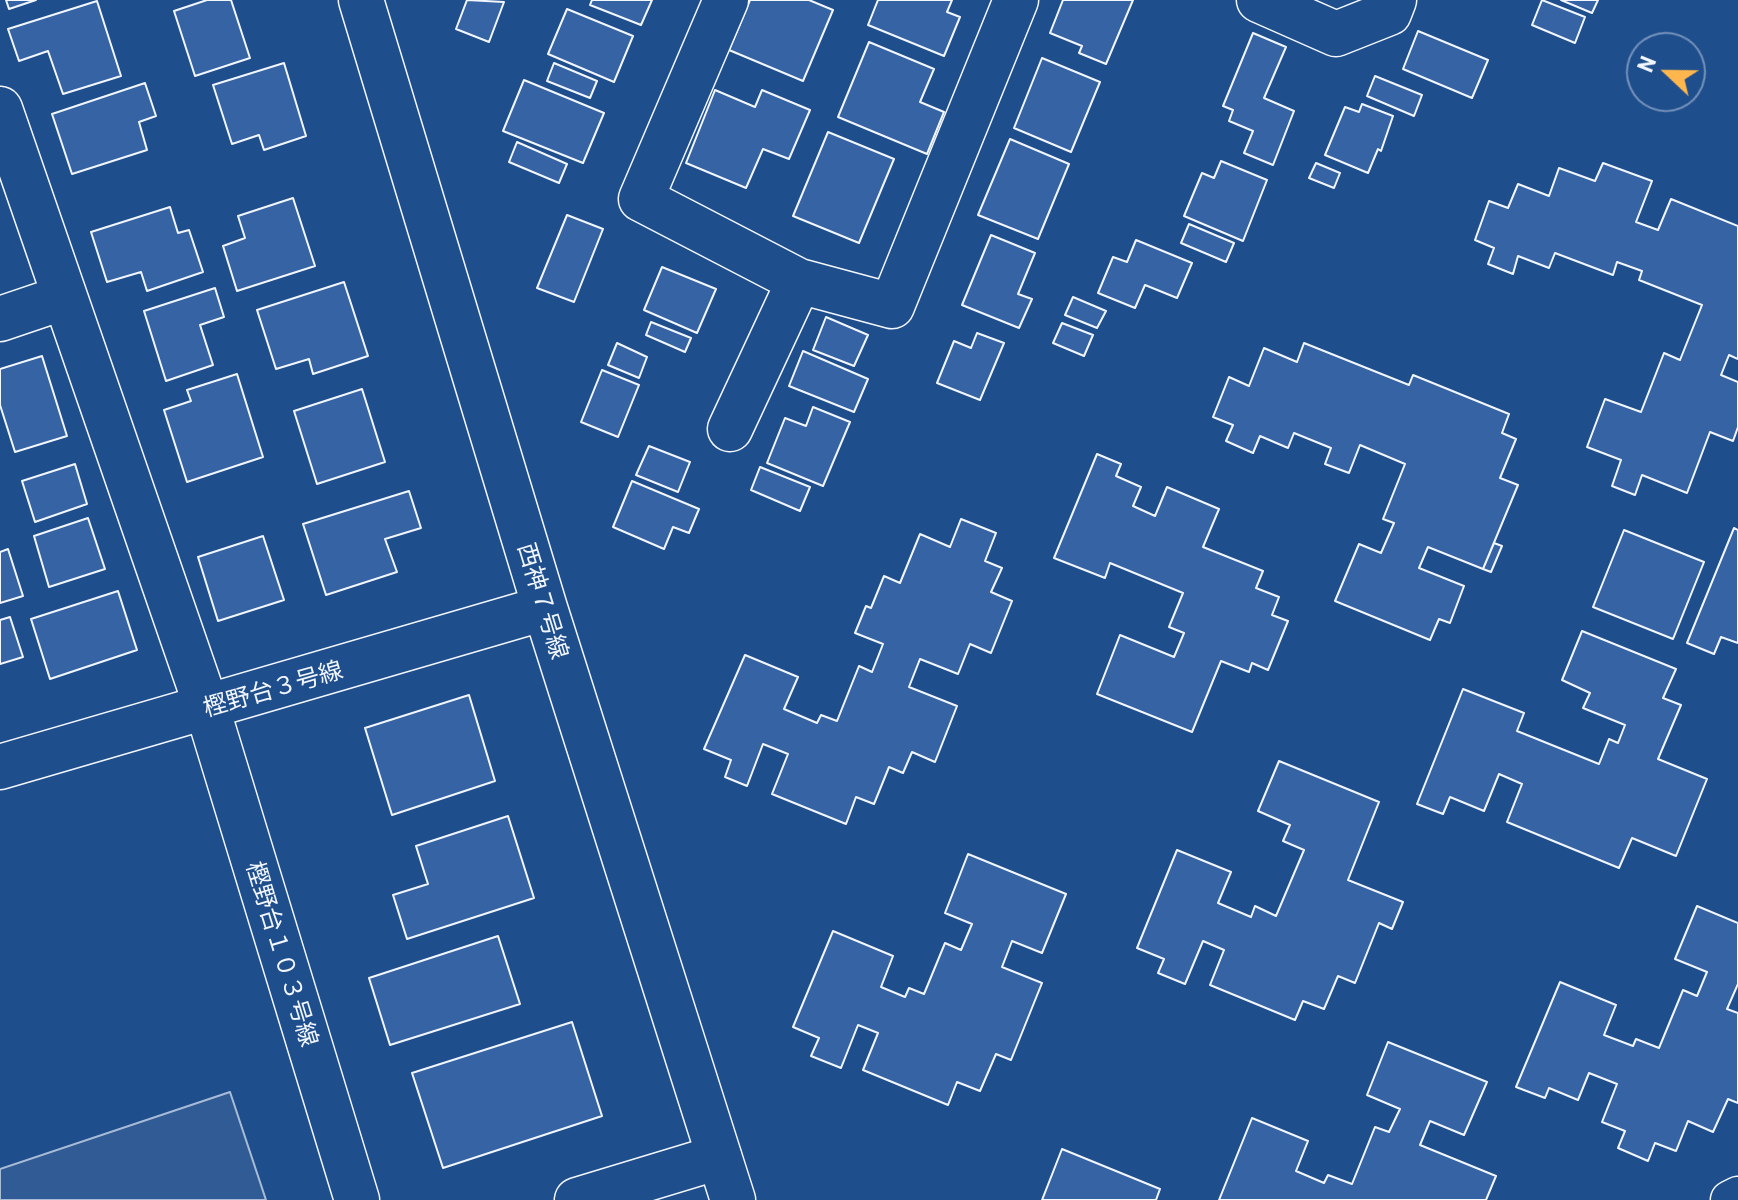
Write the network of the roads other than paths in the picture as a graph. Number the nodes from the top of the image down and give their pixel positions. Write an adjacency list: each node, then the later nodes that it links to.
1 (361, 0): 11 (street, 西神７号線)
2 (726, 0): 7 (street)
3 (1016, 0): 7 (street)
4 (1259, 0): 5 (street)
5 (1394, 0)
6 (0, 109): 8 (street, 樫野台１０３号線)
7 (799, 281): 10 (street)
8 (65, 297): 9 (street); 12 (street, 樫野台１０３号線)
9 (0, 319)
10 (730, 429)
11 (545, 608): 12 (street, 樫野台３号線); 14 (street, 西神７号線)
12 (207, 708): 13 (street, 樫野台３号線); 16 (street, 樫野台１０３号線)
13 (0, 767)
14 (719, 1157): 17 (street); 18 (street, 西神７号線)
15 (1738, 1196): 19 (street)
16 (357, 1200)
17 (577, 1200)
18 (733, 1200)
19 (1730, 1200)

